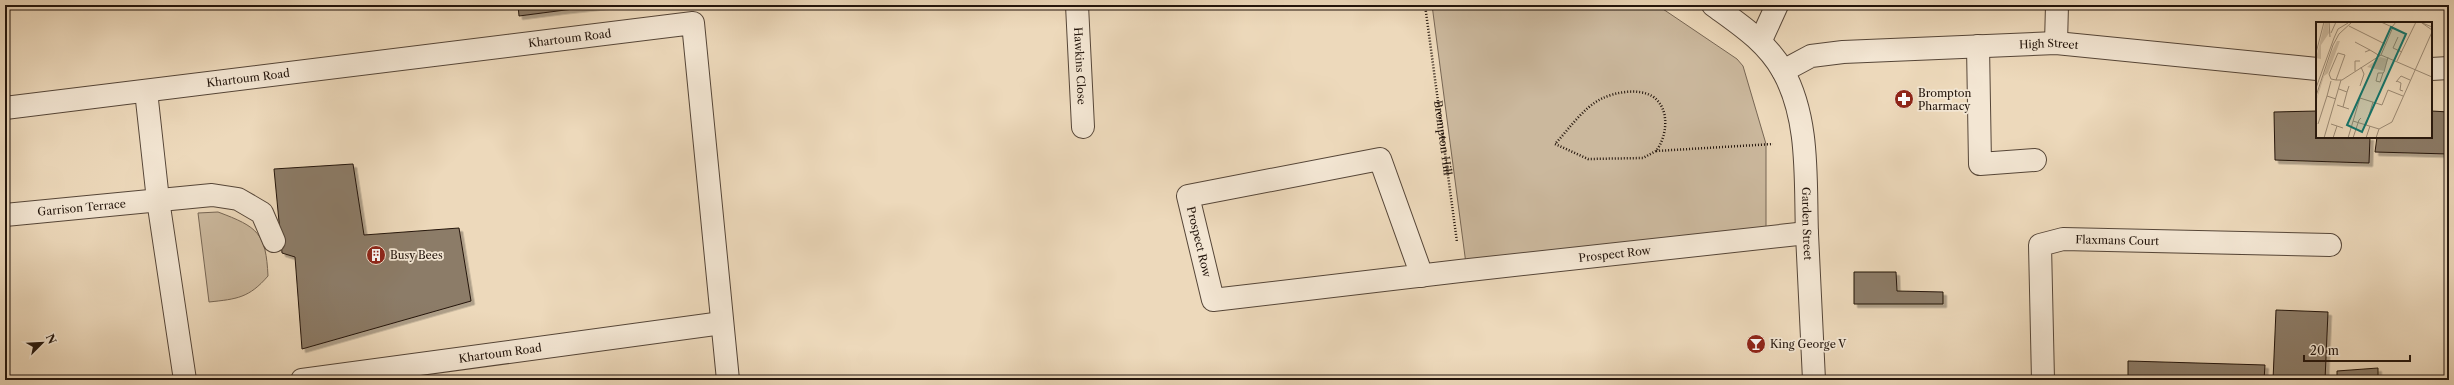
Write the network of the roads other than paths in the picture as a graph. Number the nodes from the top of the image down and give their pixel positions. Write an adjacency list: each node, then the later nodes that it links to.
1 (1077, 5): 14 (street, Hawkins Close)
2 (1713, 5): 5 (street)
3 (1777, 5): 5 (street)
4 (2057, 5): 6 (street)
5 (1761, 40): 11 (street)
6 (2056, 43): 7 (street, High Street); 9 (street, High Street)
7 (1978, 46): 11 (street, High Street); 15 (street)
8 (2449, 68): 10 (street)
9 (2316, 69)
10 (2432, 69)
11 (1783, 71): 18 (street, Garden Street)
12 (146, 91): 13 (street, Khartoum Road); 16 (street); 22 (street, Khartoum Road)
13 (5, 108)
14 (1083, 127)
15 (2035, 160)
16 (158, 200): 17 (street, Garrison Terrace); 19 (street, Garrison Terrace); 23 (street)
17 (5, 215)
18 (1807, 233): 21 (street, Prospect Row); 26 (street, Garden Street)
19 (274, 241)
20 (2330, 245): 27 (street, Flaxmans Court)
21 (1422, 276): 21 (street, Prospect Row)
22 (722, 323): 24 (street, Khartoum Road); 25 (street, Khartoum Road)
23 (185, 380)
24 (302, 380)
25 (728, 380)
26 (1814, 380)
27 (2042, 380)

